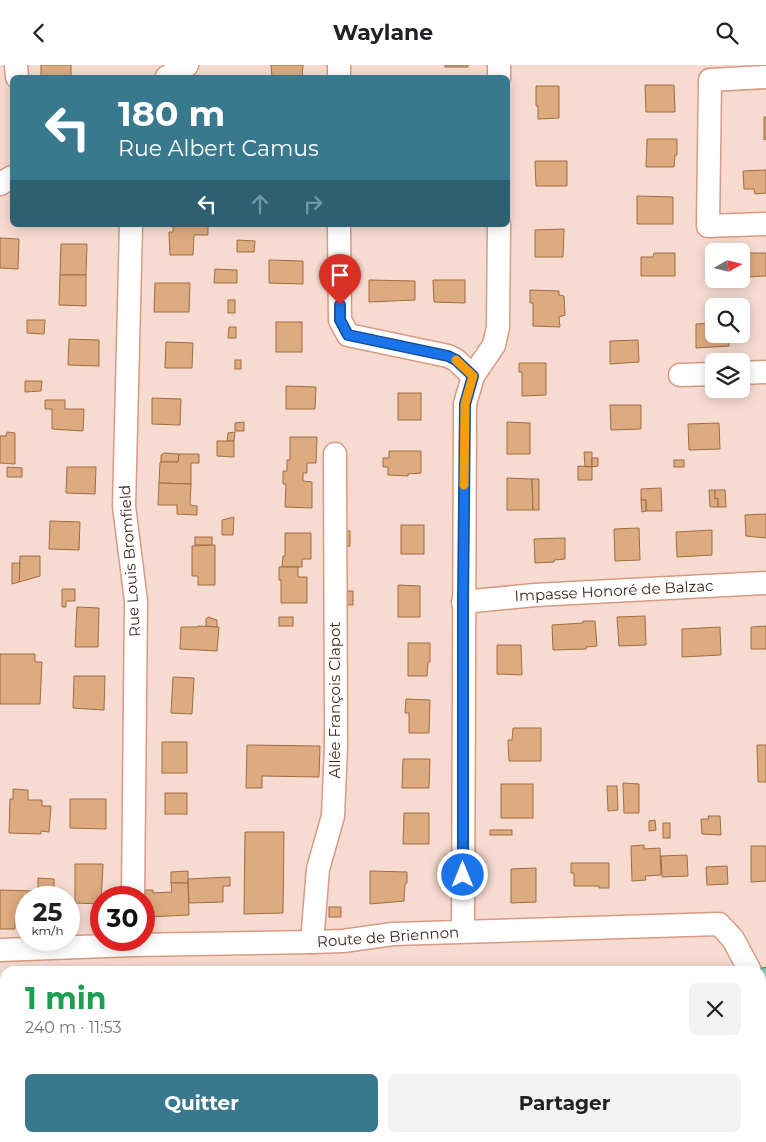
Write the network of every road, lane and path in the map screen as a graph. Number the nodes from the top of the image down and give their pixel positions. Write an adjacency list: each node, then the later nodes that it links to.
1 (187, 65): 2 (street)
2 (171, 75)
3 (766, 77): 4 (street)
4 (766, 224)
5 (131, 227): 16 (street, Rue Louis Bromfield)
6 (340, 227): 12 (street)
7 (499, 227): 12 (street)
8 (766, 372): 9 (street)
9 (750, 373)
10 (705, 374): 11 (street)
11 (680, 375)
12 (473, 376): 15 (street)
13 (335, 455): 18 (street, Allée François Clapot)
14 (766, 583): 15 (street, Impasse Honoré de Balzac)
15 (463, 602): 17 (street)
16 (133, 886)
17 (463, 931): 18 (street, Route de Briennon); 22 (street, Route de Briennon)
18 (312, 942): 19 (street, Route de Briennon)
19 (155, 943)
20 (90, 945): 21 (street, Route de Briennon)
21 (0, 950)
22 (747, 966)

